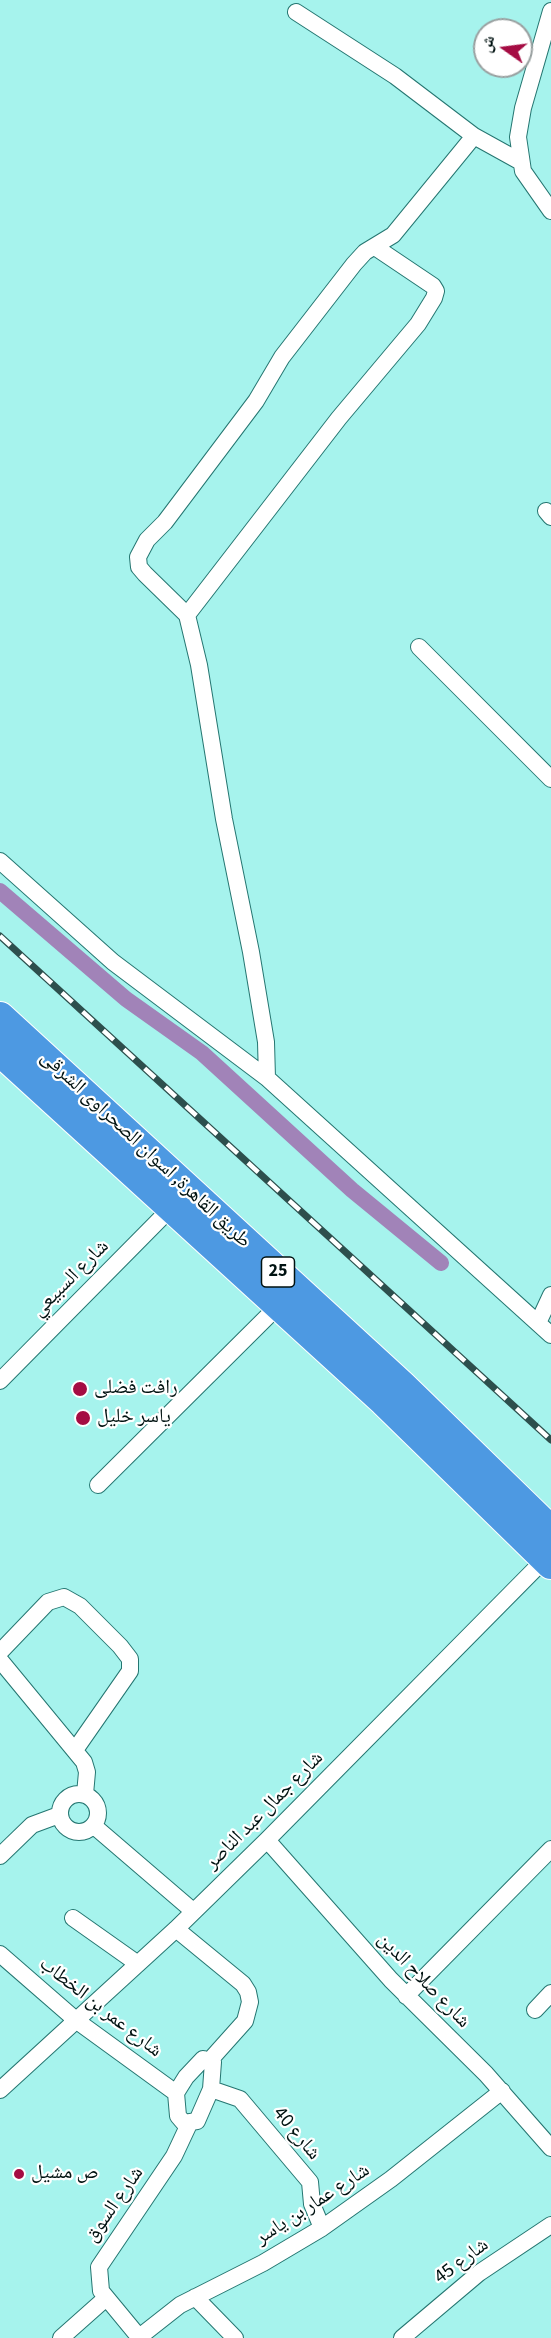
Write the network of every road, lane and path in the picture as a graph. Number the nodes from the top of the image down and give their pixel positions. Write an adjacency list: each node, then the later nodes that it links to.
1 (551, 11): 4 (street)
2 (296, 12): 3 (street)
3 (474, 136): 4 (street); 6 (street)
4 (521, 162): 5 (street)
5 (551, 211)
6 (375, 247): 7 (street); 7 (street)
7 (187, 615): 13 (street)
8 (419, 647): 9 (street)
9 (551, 779)
10 (0, 861): 13 (street)
11 (0, 1017): 21 (highway, طريق القاهرة, اسوان الصحراوى الشرقى / 25)
12 (0, 1051): 14 (highway, طريق القاهرة, اسوان الصحراوى الشرقى / 25)
13 (267, 1078): 17 (street)
14 (173, 1206): 16 (highway, طريق القاهرة, اسوان الصحراوى الشرقى / 25); 19 (street, شارع السبيعي)
15 (551, 1294): 17 (street)
16 (279, 1305): 20 (street); 21 (highway, طريق القاهرة, اسوان الصحراوى الشرقى / 25)
17 (538, 1323): 18 (street)
18 (551, 1335)
19 (0, 1381)
20 (99, 1485)
21 (550, 1552): 28 (street, شارع جمال عبد الناصر)
22 (0, 1652): 24 (street)
23 (0, 1660): 24 (street)
24 (75, 1750): 25 (street)
25 (85, 1794): 26 (street); 27 (street)
26 (59, 1815): 27 (street); 30 (street)
27 (94, 1826): 31 (street)
28 (267, 1840): 31 (street, شارع جمال عبد الناصر); 37 (street, شارع صلاح الدين)
29 (551, 1849): 37 (street)
30 (0, 1856)
31 (193, 1911): 33 (street, شارع جمال عبد الناصر)
32 (74, 1918): 35 (street)
33 (176, 1929): 35 (street, شارع جمال عبد الناصر); 40 (street)
34 (0, 1954): 39 (street, شارع عمر بن الخطاب)
35 (138, 1964): 39 (street, شارع جمال عبد الناصر)
36 (551, 1993): 38 (street)
37 (405, 1996): 43 (street, شارع صلاح الدين)
38 (535, 2010)
39 (77, 2021): 42 (street, شارع جمال عبد الناصر); 44 (street, شارع عمر بن الخطاب)
40 (211, 2060): 41 (street); 44 (street)
41 (211, 2089): 45 (street, شارع السوق); 48 (street, شارع 40)
42 (0, 2090)
43 (502, 2091): 46 (street, شارع صلاح الدين); 48 (street, شارع عمار بن ياسر)
44 (176, 2093): 45 (street)
45 (189, 2124): 50 (street, شارع السوق)
46 (551, 2148)
47 (551, 2225): 54 (street, شارع 45)
48 (322, 2228): 49 (street, شارع عمار بن ياسر)
49 (195, 2297): 51 (street, شارع عمار بن ياسر); 53 (street)
50 (106, 2298): 51 (street, شارع السوق); 52 (street)
51 (138, 2337)
52 (61, 2338)
53 (235, 2338)
54 (402, 2338)

